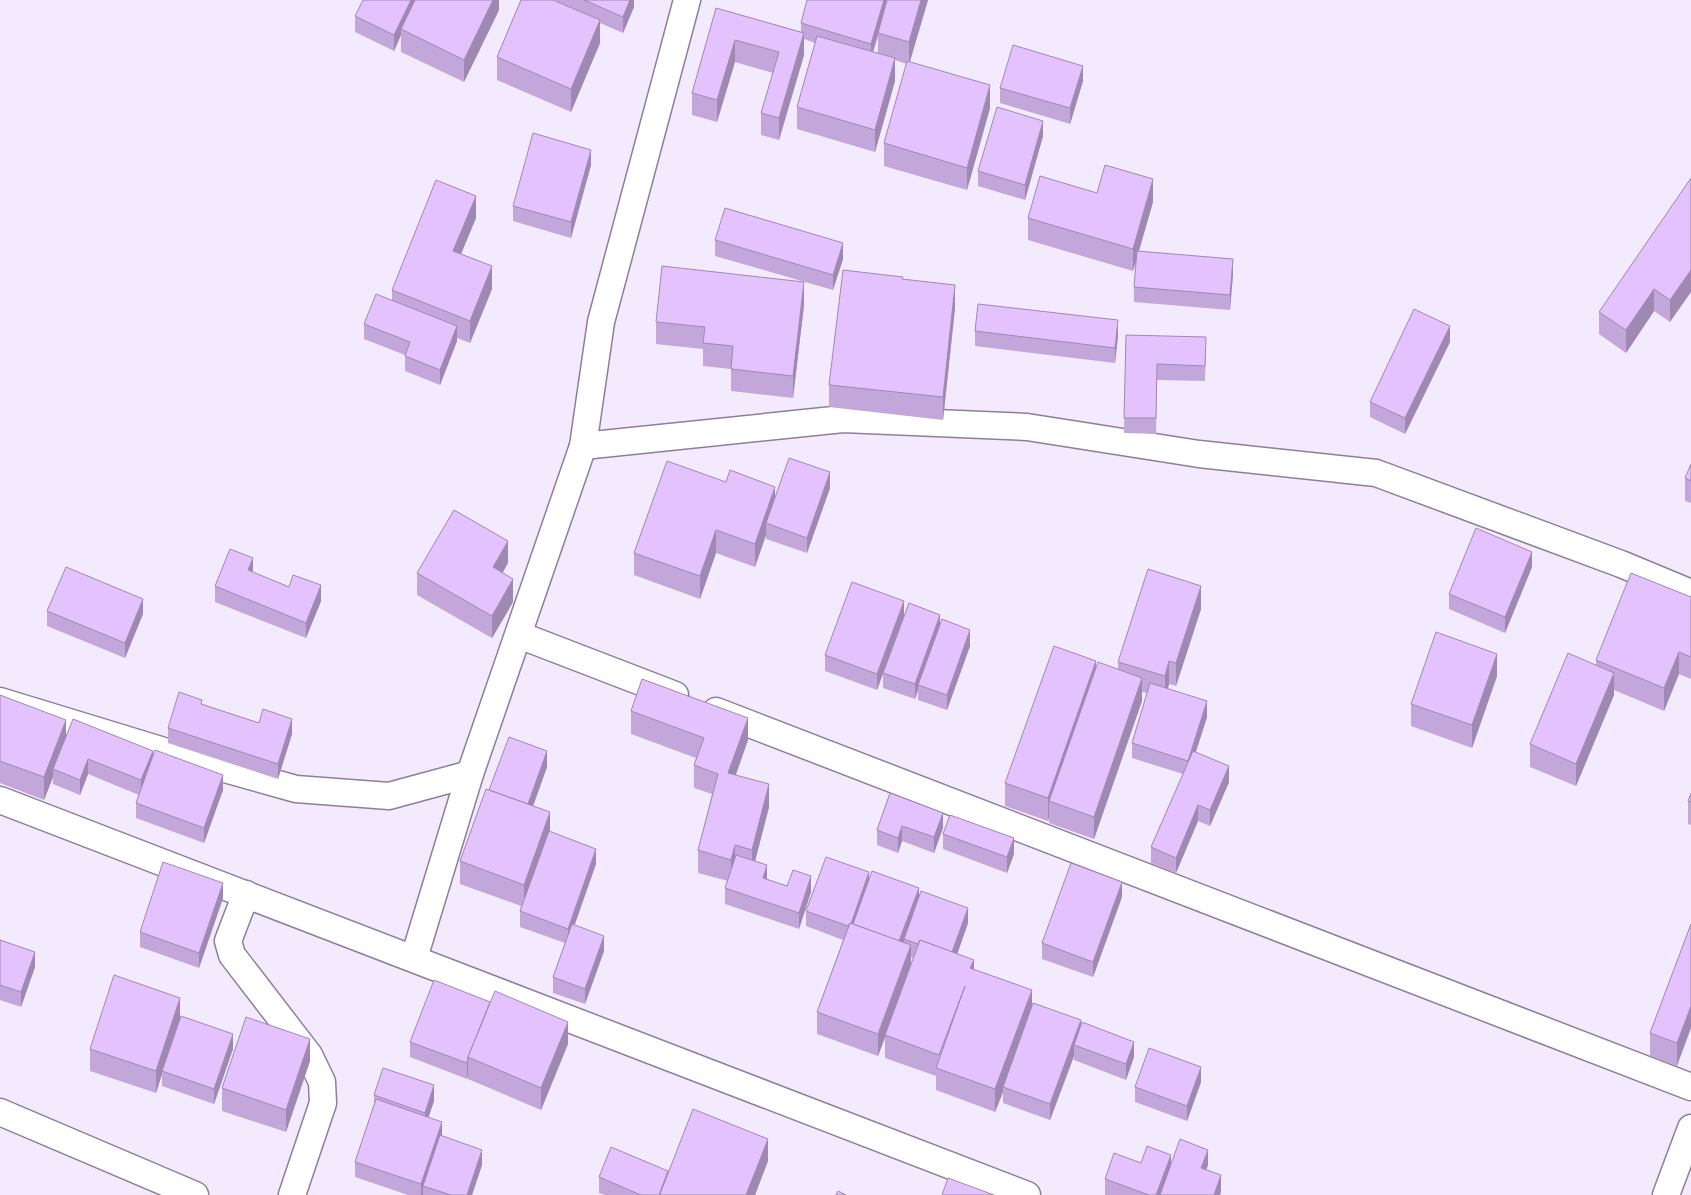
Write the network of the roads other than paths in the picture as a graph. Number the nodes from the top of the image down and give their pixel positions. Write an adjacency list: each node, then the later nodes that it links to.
1 (687, 0): 2 (street)
2 (583, 446): 3 (street); 4 (street)
3 (1691, 593)
4 (519, 635): 6 (street); 10 (street)
5 (0, 701): 6 (street)
6 (470, 774): 9 (street)
7 (0, 800): 8 (street)
8 (246, 894): 9 (street); 14 (street)
9 (414, 958): 15 (street)
10 (1691, 1087)
11 (0, 1112): 13 (street)
12 (1691, 1128): 16 (street)
13 (195, 1195)
14 (292, 1195)
15 (1027, 1195)
16 (1666, 1195)

